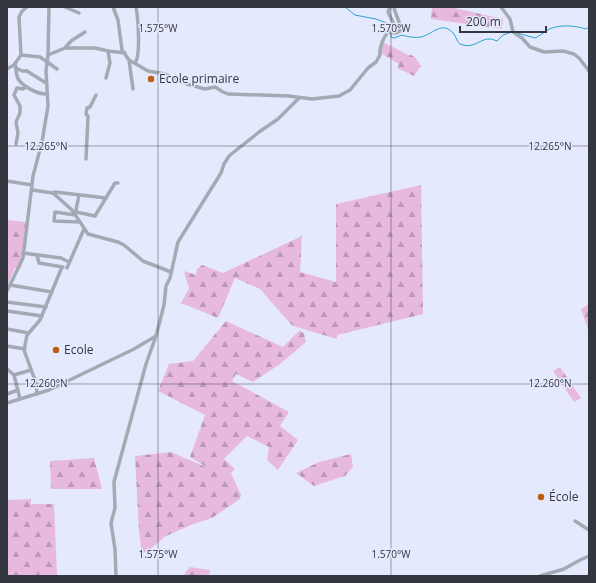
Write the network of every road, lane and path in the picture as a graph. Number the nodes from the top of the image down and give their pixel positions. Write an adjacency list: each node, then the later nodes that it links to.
1 (27, 7): 15 (street)
2 (49, 7): 16 (street)
3 (65, 7): 9 (street)
4 (115, 7): 14 (street)
5 (136, 7): 20 (street)
6 (390, 7): 11 (street)
7 (394, 7): 11 (street)
8 (501, 7): 24 (street)
9 (79, 13)
10 (85, 32): 12 (street)
11 (389, 32): 31 (street)
12 (65, 48): 13 (street); 16 (street)
13 (108, 51): 14 (street); 25 (street)
14 (125, 53): 17 (street)
15 (21, 55): 18 (street); 19 (street)
16 (48, 55): 18 (street)
17 (129, 60): 20 (street); 28 (street)
18 (46, 61): 23 (street); 26 (street)
19 (15, 63): 21 (street); 22 (street)
20 (135, 63): 31 (street)
21 (16, 68): 26 (street); 27 (street)
22 (7, 69)
23 (57, 69)
24 (589, 71)
25 (106, 78)
26 (46, 83): 29 (street)
27 (26, 87): 29 (street); 32 (street)
28 (134, 89)
29 (46, 94): 36 (street)
30 (96, 95): 33 (street)
31 (299, 98): 47 (street)
32 (16, 144)
33 (86, 159)
34 (7, 181): 36 (street)
35 (118, 184): 39 (street)
36 (32, 188): 37 (street); 43 (street)
37 (53, 193): 38 (street); 40 (street)
38 (79, 195): 39 (street); 40 (street)
39 (106, 198): 40 (street)
40 (76, 214): 41 (street); 41 (street)
41 (80, 222): 42 (street)
42 (84, 229): 45 (street); 47 (street)
43 (23, 253): 44 (street); 48 (street)
44 (37, 255): 45 (street); 46 (street)
45 (69, 262): 46 (street)
46 (62, 267): 50 (street)
47 (171, 272): 57 (street)
48 (10, 285): 49 (street); 50 (street)
49 (7, 291)
50 (52, 292): 52 (street)
51 (7, 302): 52 (street)
52 (46, 307): 54 (street)
53 (7, 311): 54 (street)
54 (42, 316): 56 (street)
55 (7, 329): 56 (street)
56 (29, 333): 59 (street)
57 (156, 336): 65 (street); 71 (street)
58 (7, 346): 59 (street)
59 (25, 349): 61 (street)
60 (7, 369): 62 (street)
61 (31, 370): 62 (street); 65 (street)
62 (14, 375): 63 (street)
63 (18, 390): 64 (street); 66 (street)
64 (7, 394)
65 (37, 394): 66 (street)
66 (20, 399): 67 (street)
67 (7, 403)
68 (575, 521): 69 (street)
69 (589, 530)
70 (589, 556): 72 (street)
71 (116, 576)
72 (540, 576)

